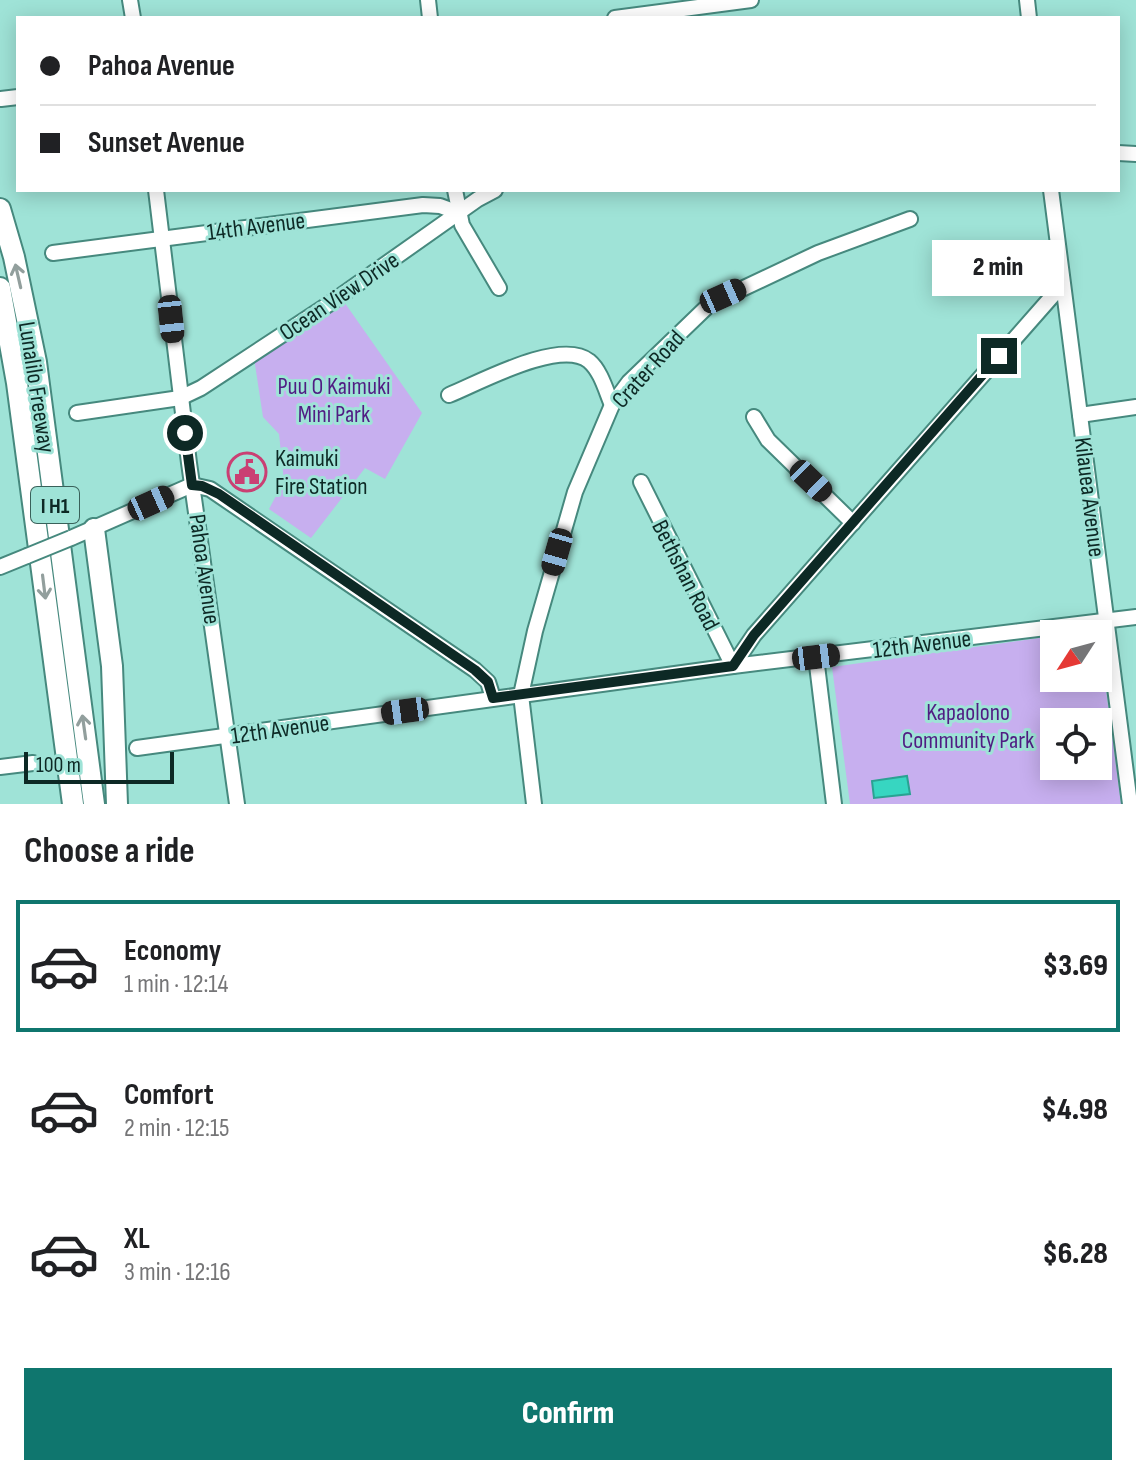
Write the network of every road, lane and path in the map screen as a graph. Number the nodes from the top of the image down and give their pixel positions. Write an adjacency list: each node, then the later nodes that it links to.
1 (751, 0): 2 (street)
2 (723, 7): 3 (street)
3 (635, 16)
4 (156, 192): 11 (street, Pahoa Avenue)
5 (455, 192): 9 (street)
6 (492, 192): 9 (street, Ocean View Drive)
7 (1051, 192): 13 (street, Kilauea Avenue)
8 (0, 209): 42 (highway, Lunalilo Freeway / I H1, one-way to 8)
9 (459, 213): 11 (street, 14th Avenue); 15 (street); 17 (street, Ocean View Drive)
10 (910, 219): 18 (street, Crater Road)
11 (162, 239): 12 (street, 14th Avenue); 17 (street, Pahoa Avenue)
12 (53, 253)
13 (1062, 285): 21 (street, Kilauea Avenue); 25 (street)
14 (0, 288): 41 (highway, Lunalilo Freeway / I H1, one-way to 41)
15 (499, 288)
16 (449, 395): 18 (street)
17 (180, 398): 20 (street, Ocean View Drive); 24 (street, Pahoa Avenue)
18 (612, 405): 35 (street, Crater Road)
19 (1136, 407): 21 (street)
20 (77, 413)
21 (1080, 415): 29 (street, Kilauea Avenue)
22 (754, 417): 25 (street)
23 (641, 482): 33 (street, Bethshan Road)
24 (192, 485): 26 (street); 36 (street); 37 (street, Pahoa Avenue)
25 (853, 523): 33 (street)
26 (94, 529): 27 (street, bridge); 43 (highway)
27 (0, 567)
28 (1136, 617): 30 (street, 12th Avenue)
29 (1106, 620)
30 (1112, 620)
31 (1040, 629): 32 (street, 12th Avenue)
32 (816, 657): 33 (street, 12th Avenue); 46 (street)
33 (733, 666): 35 (street, 12th Avenue)
34 (1112, 667): 47 (street, Kilauea Avenue)
35 (521, 695): 36 (street, 12th Avenue); 45 (street, Crater Road)
36 (493, 698): 37 (street, 12th Avenue)
37 (228, 737): 38 (street, 12th Avenue); 44 (street, Pahoa Avenue)
38 (137, 748)
39 (33, 763): 40 (street)
40 (0, 767)
41 (73, 804)
42 (94, 804)
43 (117, 804)
44 (237, 804)
45 (534, 804)
46 (834, 804)
47 (1130, 804)

